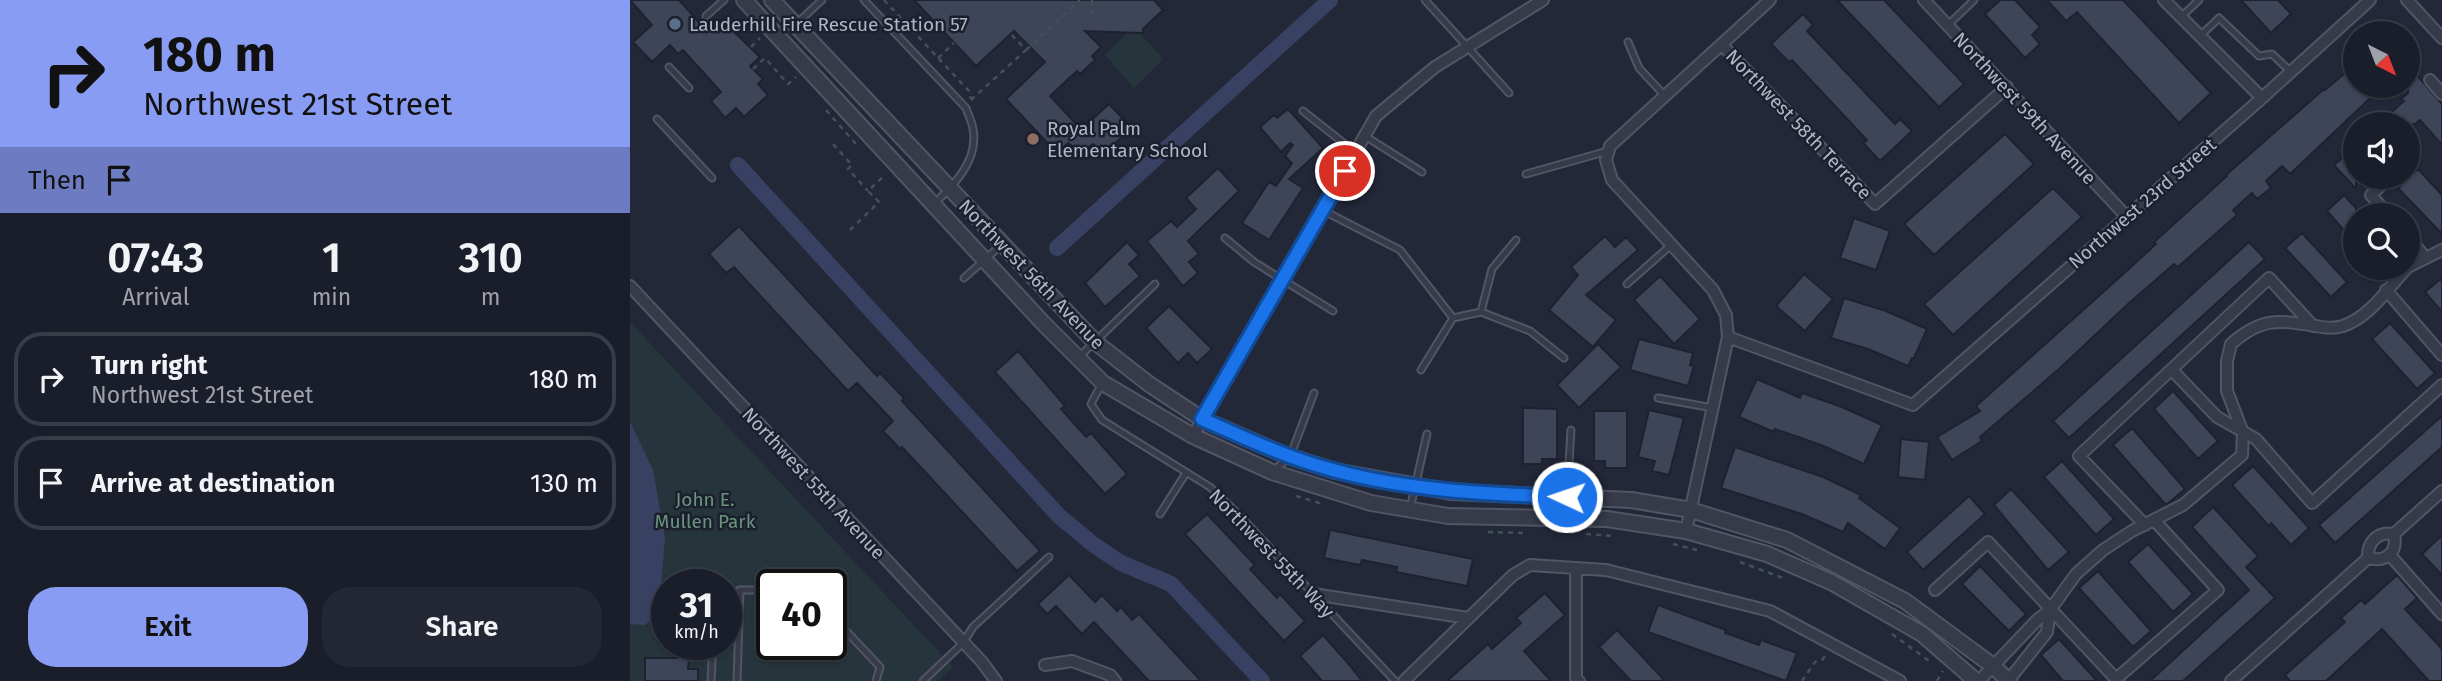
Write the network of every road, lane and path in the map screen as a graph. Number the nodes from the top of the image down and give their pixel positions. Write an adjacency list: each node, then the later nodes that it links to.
1 (724, 0): 20 (lane)
2 (744, 0): 62 (street, Northwest 56th Avenue)
3 (772, 0): 22 (street, Northwest 56th Avenue)
4 (822, 0): 22 (lane)
5 (864, 0): 58 (lane)
6 (1080, 0): 33 (path)
7 (1092, 0): 19 (path)
8 (1425, 0): 32 (lane)
9 (1543, 0): 18 (street)
10 (1770, 0): 30 (street)
11 (1924, 0): 23 (street, Northwest 59th Avenue)
12 (1974, 0): 23 (lane)
13 (2164, 0): 21 (street)
14 (2199, 0): 21 (lane)
15 (2370, 0): 37 (street, Northwest 23rd Street)
16 (2407, 0): 27 (street)
17 (886, 1): 34 (path)
18 (1530, 3): 32 (street)
19 (1096, 12)
20 (706, 16)
21 (2181, 17): 25 (street)
22 (795, 25): 58 (street, Northwest 56th Avenue)
23 (1948, 25): 40 (street, Northwest 59th Avenue)
24 (1011, 34): 33 (path)
25 (2200, 36): 37 (lane); 45 (street)
26 (760, 38): 31 (path)
27 (2442, 38)
28 (1628, 42): 44 (lane)
29 (954, 43): 34 (path)
30 (1722, 45): 40 (street, Northwest 58th Terrace); 44 (street)
31 (751, 47)
32 (1467, 47): 42 (lane); 49 (street)
33 (1026, 50): 34 (path)
34 (938, 58)
35 (669, 67): 41 (lane)
36 (753, 69): 39 (path)
37 (2291, 72): 45 (street, Northwest 23rd Street)
38 (2430, 80): 43 (street)
39 (802, 82)
40 (2007, 87): 64 (street, Northwest 59th Avenue)
41 (689, 88)
42 (1509, 93)
43 (2442, 94)
44 (1665, 96): 53 (street)
45 (2262, 98): 64 (street, Northwest 23rd Street)
46 (823, 104): 51 (path)
47 (1303, 111): 52 (lane)
48 (657, 118): 57 (lane)
49 (1365, 136): 52 (street); 54 (lane)
50 (833, 144): 60 (path)
51 (860, 148)
52 (1356, 152): 63 (street)
53 (1608, 156): 55 (lane); 69 (street)
54 (1422, 172)
55 (1526, 174)
56 (885, 175): 60 (path)
57 (712, 178)
58 (949, 189): 62 (lane); 68 (street, Northwest 56th Avenue)
59 (2377, 189): 61 (street)
60 (868, 191): 65 (path)
61 (2378, 203)
62 (933, 204): 73 (street, Northwest 56th Avenue)
63 (1322, 209): 76 (street); 84 (lane)
64 (2126, 216): 86 (street, Northwest 23rd Street)
65 (850, 230)
66 (1225, 238): 76 (lane)
67 (1516, 240): 83 (lane)
68 (1002, 243): 73 (lane); 87 (street, Northwest 56th Avenue)
69 (1671, 245): 79 (lane); 86 (street)
70 (2420, 250): 72 (street)
71 (2442, 250): 72 (street)
72 (2426, 257): 74 (street)
73 (985, 260): 75 (lane); 89 (street, Northwest 56th Avenue)
74 (2420, 260)
75 (964, 278)
76 (1282, 280): 82 (lane); 98 (street)
77 (2396, 280): 81 (street)
78 (1155, 284): 87 (lane)
79 (1627, 284)
80 (630, 286): 125 (street, Northwest 55th Avenue)
81 (2386, 290): 85 (street); 88 (street)
82 (1333, 311)
83 (1481, 312): 84 (lane); 90 (lane)
84 (1453, 318): 91 (lane)
85 (2313, 326): 92 (street); 100 (street)
86 (1728, 337): 97 (street)
87 (1095, 342): 89 (lane); 98 (street, Northwest 56th Avenue)
88 (2442, 355)
89 (1078, 358): 93 (street, Northwest 56th Avenue)
90 (1564, 358)
91 (1421, 370)
92 (2172, 370): 100 (street); 112 (street)
93 (1102, 383): 102 (street, Northwest 56th Avenue); 104 (lane, Northwest 55th Way)
94 (2442, 385): 100 (street)
95 (1314, 393): 103 (lane)
96 (1658, 398): 97 (lane)
97 (1713, 408): 110 (street)
98 (1202, 419): 102 (street); 103 (street, Northwest 56th Avenue)
99 (1571, 430): 108 (lane)
100 (2244, 433): 112 (street)
101 (1427, 434): 106 (lane)
102 (1193, 436): 105 (street, Northwest 56th Avenue)
103 (1290, 457): 105 (lane); 106 (street, Northwest 56th Avenue)
104 (1186, 472): 111 (lane); 120 (lane, Northwest 55th Way)
105 (1272, 472): 109 (street, Northwest 56th Avenue)
106 (1416, 486): 108 (street, Northwest 56th Avenue); 109 (lane)
107 (2442, 491): 114 (street)
108 (1567, 497): 110 (street, Northwest 56th Avenue)
109 (1410, 509): 113 (street, Northwest 56th Avenue)
110 (1691, 510): 113 (street); 130 (street, Northwest 56th Avenue)
111 (1160, 514)
112 (2149, 523): 121 (street); 121 (street)
113 (1686, 531): 142 (street, Northwest 56th Avenue)
114 (2394, 534): 115 (street); 117 (street)
115 (2390, 555): 117 (street); 122 (street)
116 (1049, 557): 125 (lane)
117 (2368, 558): 144 (street)
118 (1576, 568): 123 (street); 139 (street); 141 (street)
119 (1935, 590): 121 (street)
120 (1314, 594): 123 (street); 137 (lane, Northwest 55th Way)
121 (2050, 610): 130 (street); 143 (street)
122 (2442, 614)
123 (1468, 618): 138 (street)
124 (847, 632): 133 (lane)
125 (963, 643): 134 (lane); 135 (street, Northwest 55th Avenue)
126 (1828, 651): 140 (path)
127 (712, 660): 131 (lane)
128 (738, 660): 132 (lane)
129 (1045, 666): 136 (street)
130 (1993, 666): 142 (street); 143 (street, Northwest 56th Avenue)
131 (711, 681)
132 (737, 681)
133 (877, 681)
134 (923, 681)
135 (996, 681)
136 (1115, 681)
137 (1395, 681)
138 (1404, 681)
139 (1579, 681)
140 (1802, 681)
141 (1900, 681)
142 (1977, 681)
143 (2008, 681)
144 (2231, 681)

